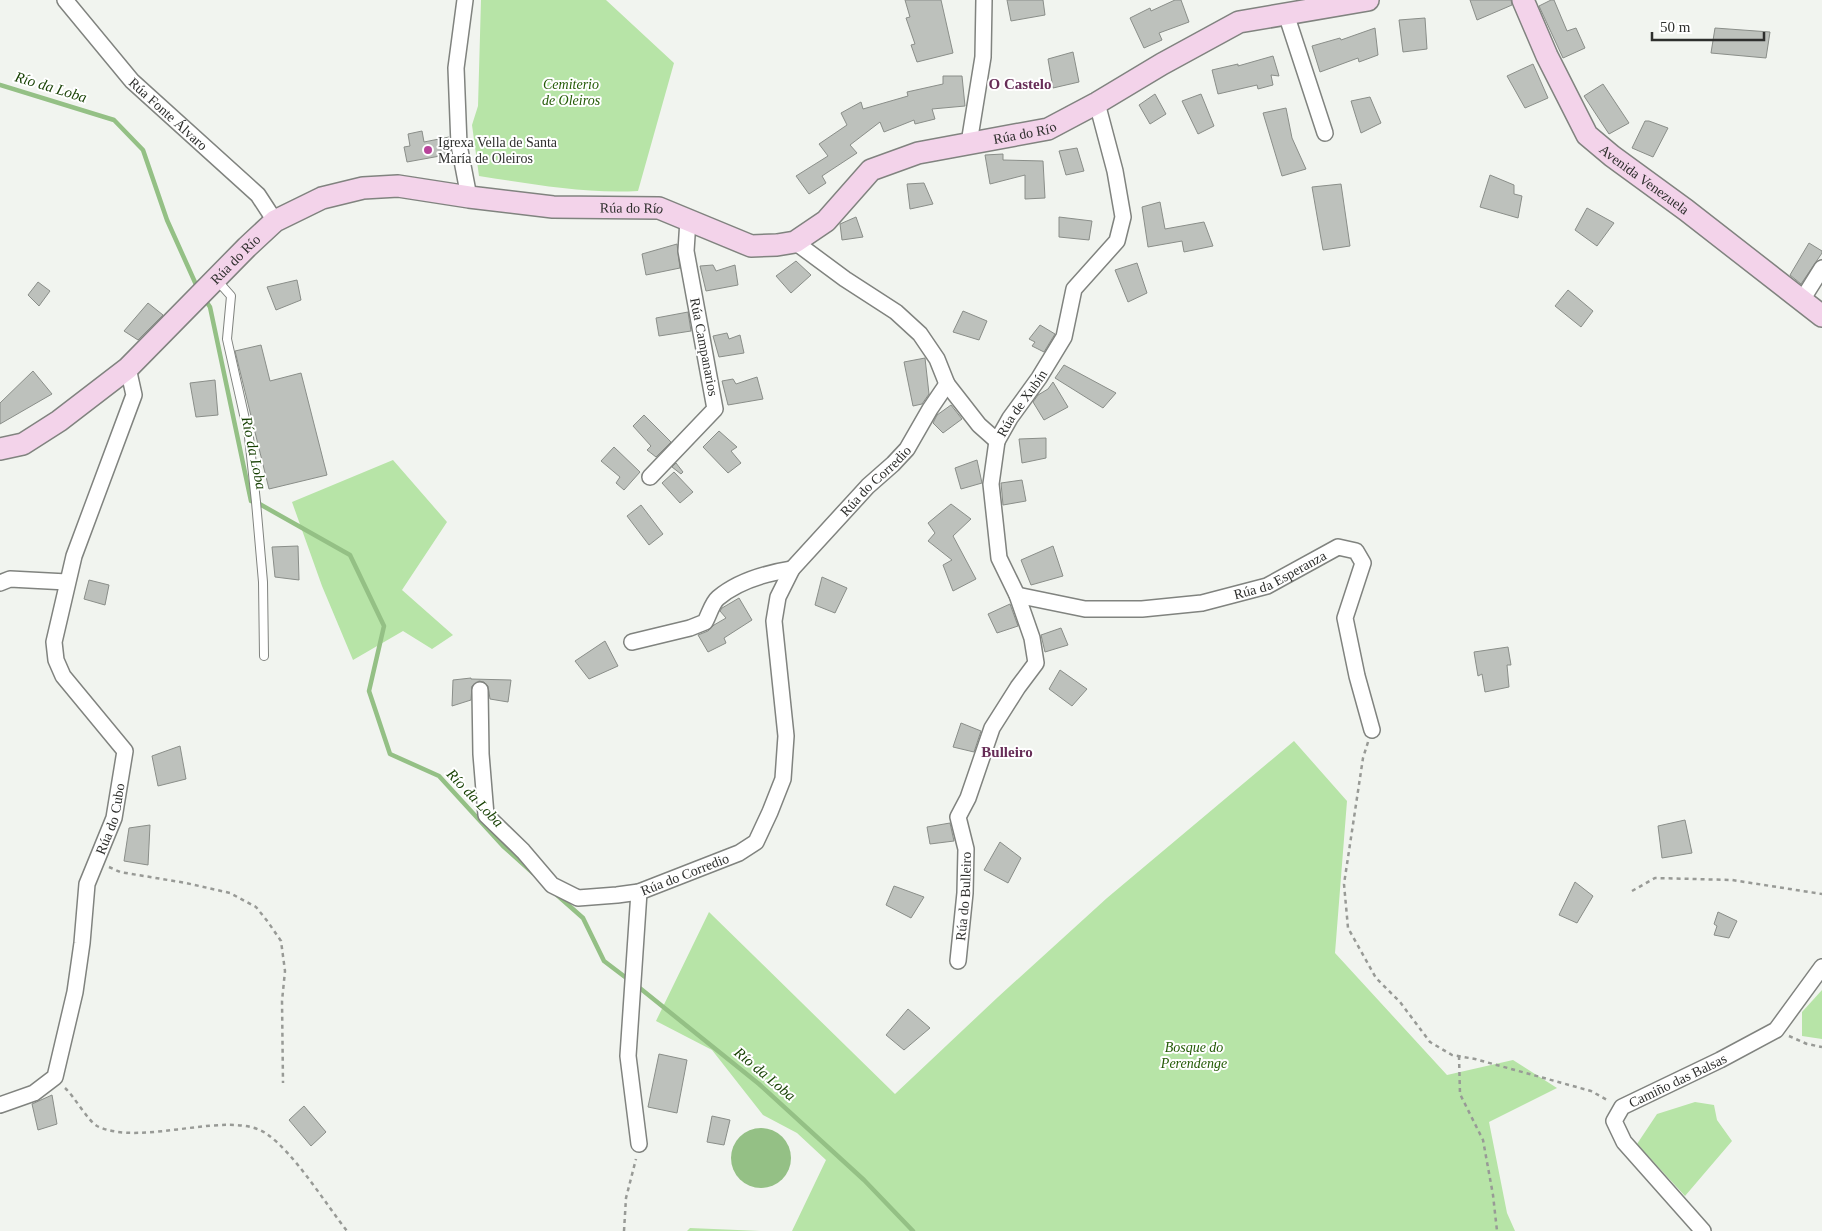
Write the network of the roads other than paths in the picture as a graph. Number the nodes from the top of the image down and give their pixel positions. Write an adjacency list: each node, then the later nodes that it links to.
1 (65, 0): 12 (street, Rúa Fonte Álvaro)
2 (465, 0): 10 (street)
3 (984, 0): 9 (street)
4 (1368, 0): 6 (street, Rúa do Río)
5 (1523, 0): 16 (street, Avenida Venezuela)
6 (1286, 14): 7 (street, Rúa do Río); 8 (street)
7 (1097, 103): 9 (street, Rúa do Río); 20 (street, Rúa de Xubín)
8 (1325, 133)
9 (970, 143): 13 (street, Rúa do Río)
10 (468, 197): 11 (street, Rúa do Río); 12 (street, Rúa do Río)
11 (688, 220): 13 (street, Rúa do Río); 22 (street, Rúa Campanarios)
12 (275, 221): 15 (street, Rúa do Río)
13 (795, 242): 19 (street, Rúa de Xubín)
14 (1822, 268): 16 (street)
15 (216, 279): 18 (street, Rúa do Río); 28 (lane)
16 (1802, 300): 17 (street, Avenida Venezuela)
17 (1822, 316)
18 (128, 368): 21 (street, Rúa do Río); 24 (street, Rúa do Cubo)
19 (947, 384): 20 (street, Rúa de Xubín); 23 (street, Rúa do Corredio)
20 (998, 441): 26 (street, Rúa do Bulleiro)
21 (0, 449)
22 (650, 477)
23 (792, 569): 27 (street); 31 (street, Rúa do Corredio)
24 (67, 582): 25 (street); 34 (street, Rúa do Cubo)
25 (0, 583)
26 (1018, 595): 30 (street, Rúa da Esperanza); 32 (street, Rúa do Bulleiro)
27 (632, 642)
28 (264, 656)
29 (480, 690): 31 (street, Rúa do Corredio)
30 (1372, 730)
31 (639, 892): 35 (street)
32 (958, 961)
33 (1822, 967): 36 (street, Camiño das Balsas)
34 (0, 1105)
35 (639, 1144)
36 (1702, 1231)

